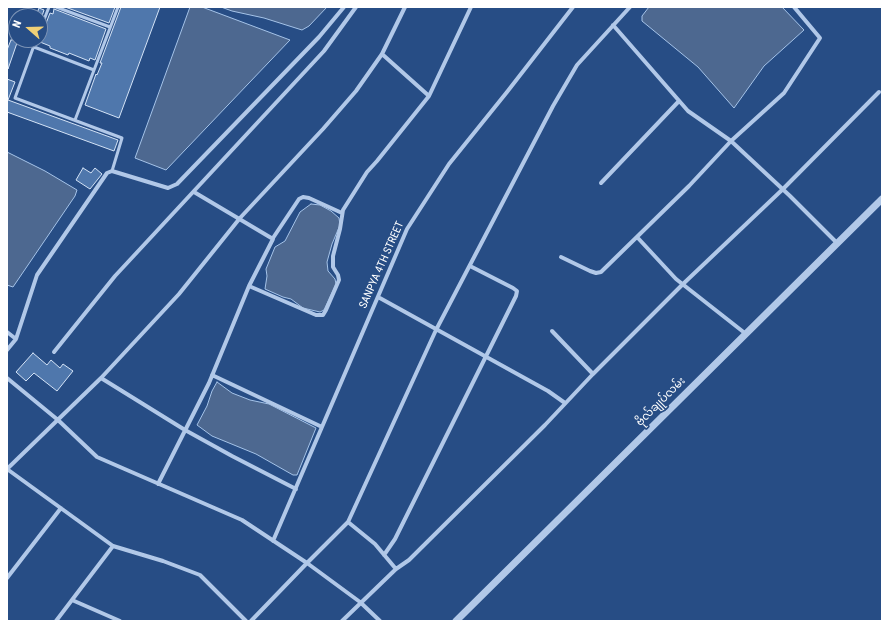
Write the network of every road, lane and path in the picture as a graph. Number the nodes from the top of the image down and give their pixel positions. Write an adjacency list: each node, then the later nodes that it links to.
1 (56, 7): 11 (lane)
2 (118, 7): 11 (lane)
3 (344, 7): 21 (street)
4 (356, 7): 24 (street)
5 (405, 7): 14 (street)
6 (471, 7): 17 (street)
7 (573, 7): 35 (street, SANPYA 4TH STREET)
8 (630, 7): 10 (street)
9 (794, 7): 20 (street)
10 (614, 25): 18 (street); 32 (street)
11 (110, 27): 15 (lane)
12 (34, 48): 19 (lane)
13 (37, 48): 15 (lane)
14 (382, 54): 17 (street); 27 (street)
15 (94, 70): 19 (lane)
16 (879, 92): 23 (street)
17 (429, 96): 26 (street)
18 (679, 101): 20 (street); 22 (street)
19 (75, 120): 21 (lane)
20 (731, 141): 23 (street); 28 (street)
21 (112, 171): 40 (street)
22 (601, 183)
23 (783, 189): 30 (street); 33 (street)
24 (194, 192): 27 (street); 42 (street)
25 (882, 199): 30 (street, ဗိုလ်ချုပ်လမ်း)
26 (342, 213): 29 (street); 34 (street)
27 (240, 218): 29 (street); 47 (street)
28 (637, 237): 31 (street); 33 (street)
29 (273, 238): 34 (street)
30 (837, 243): 39 (street, ဗိုလ်ချုပ်လမ်း)
31 (561, 257)
32 (470, 266): 36 (street); 43 (street)
33 (683, 284): 39 (street); 44 (street)
34 (249, 286): 45 (street)
35 (378, 297): 36 (street); 50 (street, SANPYA 4TH STREET)
36 (437, 329): 43 (street); 56 (street)
37 (552, 331): 44 (street)
38 (7, 332): 40 (street)
39 (746, 334): 71 (street, ဗိုလ်ချုပ်လမ်း)
40 (16, 339): 41 (street)
41 (7, 350)
42 (54, 352)
43 (486, 356): 48 (street); 59 (street)
44 (593, 374): 48 (street)
45 (212, 375): 50 (street); 51 (street)
46 (7, 378): 49 (street)
47 (101, 378): 49 (street); 51 (street)
48 (565, 403): 61 (street)
49 (58, 420): 52 (street); 53 (street)
50 (322, 427): 54 (street, SANPYA 4TH STREET)
51 (185, 430): 53 (street); 54 (street)
52 (7, 469): 55 (street)
53 (158, 484): 57 (street)
54 (296, 489): 57 (street, SANPYA 4TH STREET)
55 (61, 508): 58 (street); 62 (street)
56 (348, 522): 59 (street); 60 (street)
57 (273, 541): 60 (street)
58 (113, 546): 63 (street); 67 (street)
59 (384, 555): 61 (street)
60 (307, 563): 64 (street); 68 (street)
61 (396, 569): 64 (street)
62 (7, 578)
63 (72, 600): 65 (street); 66 (street)
64 (360, 602): 69 (street); 70 (street)
65 (56, 621)
66 (120, 621)
67 (246, 621)
68 (251, 621)
69 (342, 621)
70 (380, 621)
71 (456, 621)

